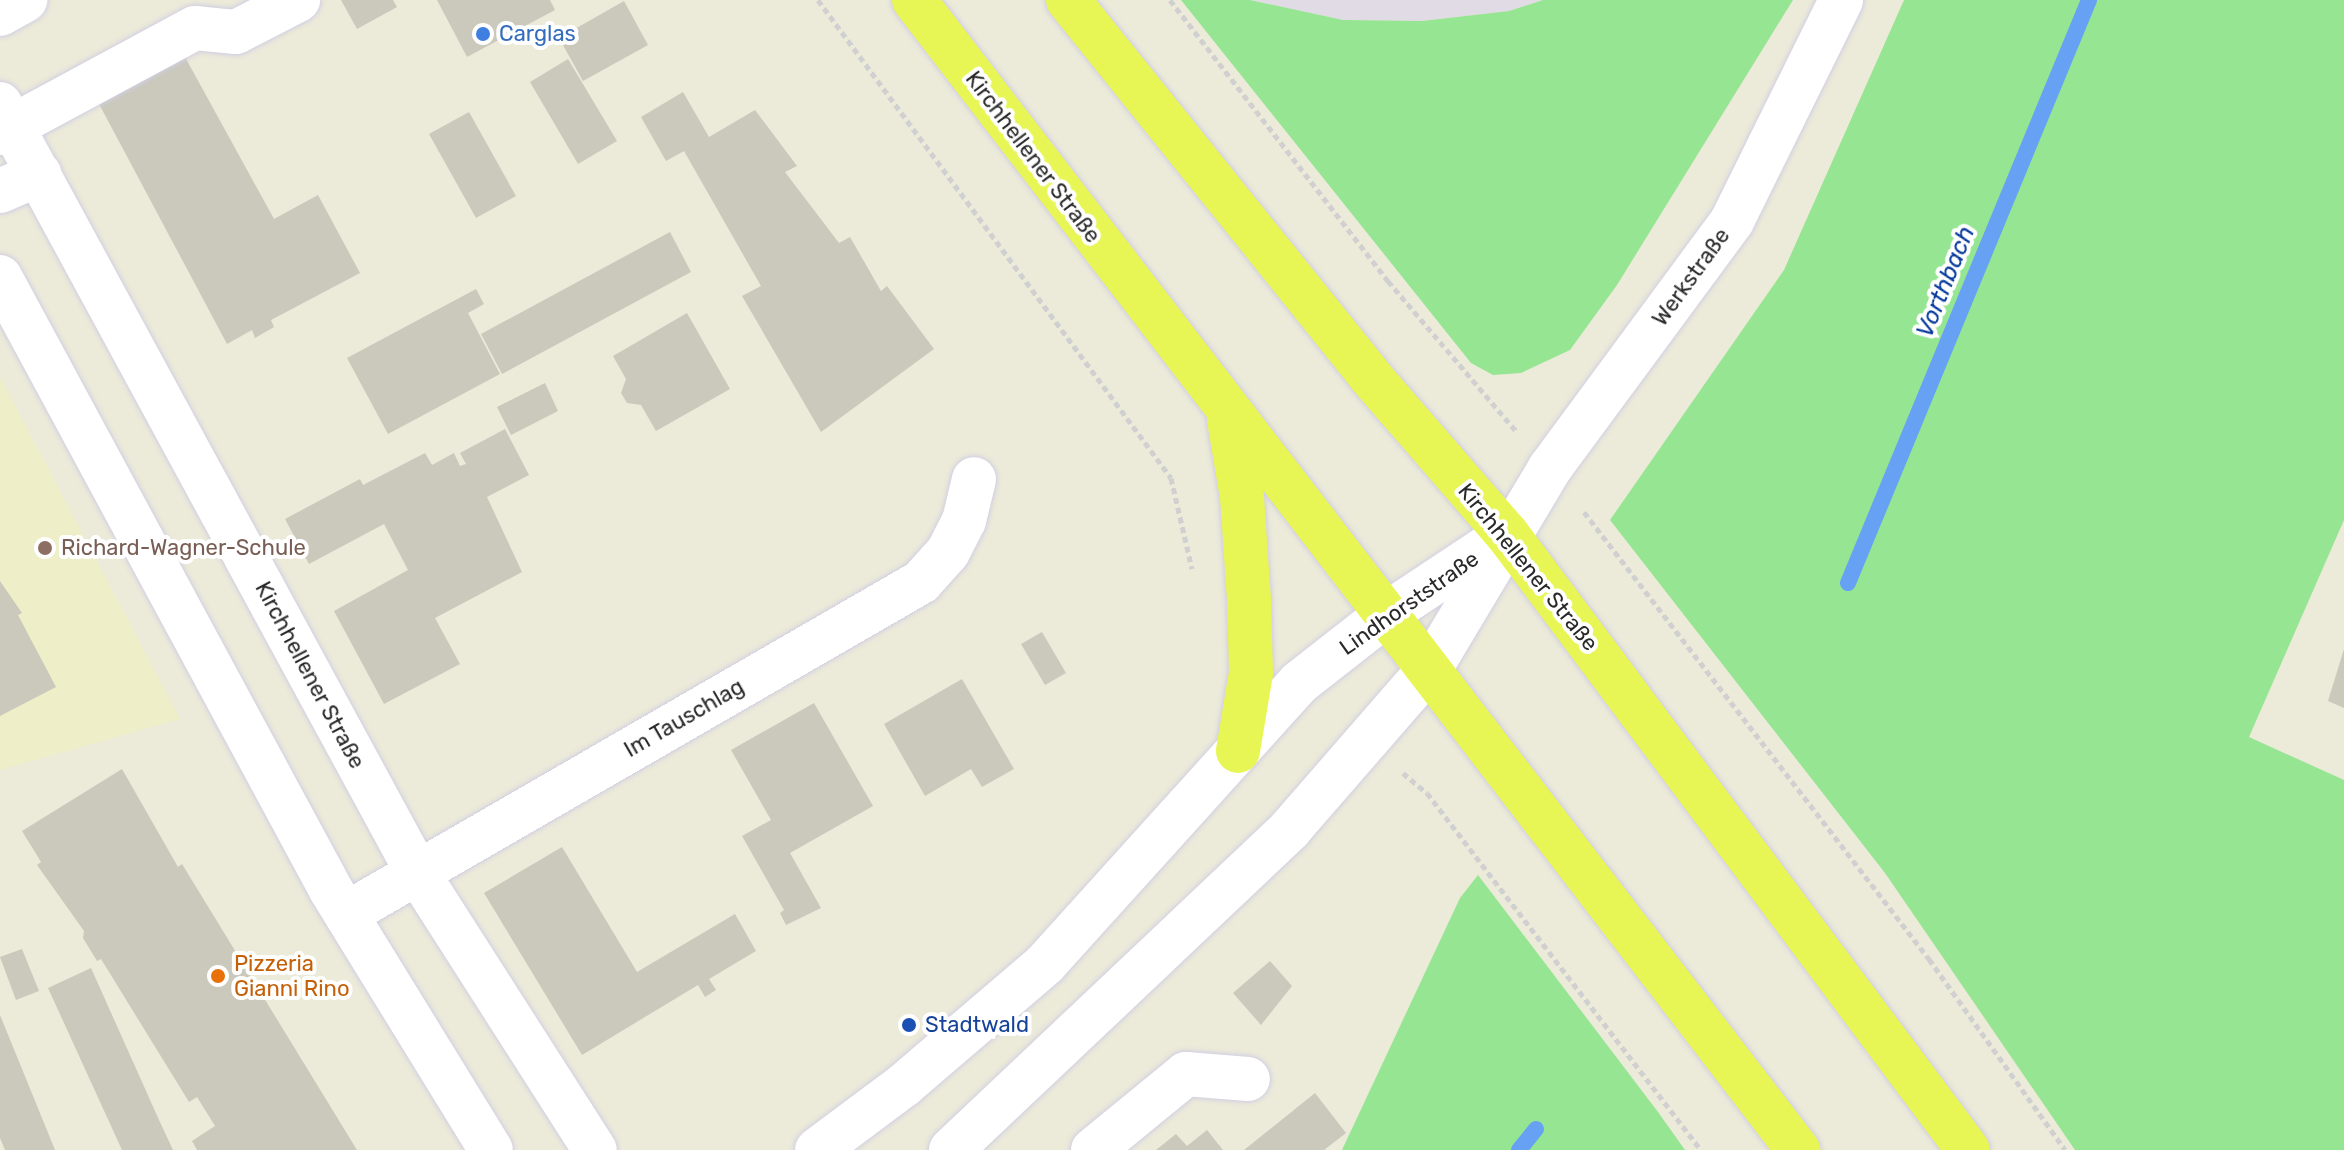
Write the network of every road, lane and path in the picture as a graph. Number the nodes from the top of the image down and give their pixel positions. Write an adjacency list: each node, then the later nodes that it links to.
1 (25, 0): 7 (street)
2 (298, 0): 8 (street)
3 (914, 0): 11 (main road, Kirchhellener Straße)
4 (1068, 0): 14 (main road, Kirchhellener Straße)
5 (1170, 0): 12 (path)
6 (1841, 0): 12 (street, Werkstraße)
7 (0, 14)
8 (4, 121): 9 (street, Kirchhellener Straße)
9 (19, 183): 18 (street, Kirchhellener Straße)
10 (0, 277): 19 (street)
11 (1228, 414): 15 (main road, Kirchhellener Straße); 17 (main road)
12 (1550, 468): 14 (street, Werkstraße); 28 (path)
13 (974, 479): 18 (street, Im Tauschlag)
14 (1507, 534): 15 (street, Lindhorststraße); 16 (street, Lindhorststraße); 27 (main road, Kirchhellener Straße)
15 (1388, 613): 16 (main road, Kirchhellener Straße); 17 (street, Lindhorststraße)
16 (1431, 667): 24 (street, Lindhorststraße); 26 (main road, Kirchhellener Straße)
17 (1238, 751): 23 (street, Lindhorststraße)
18 (417, 872): 19 (street, Im Tauschlag); 22 (street, Kirchhellener Straße)
19 (346, 914): 21 (street)
20 (1248, 1079): 25 (street)
21 (491, 1150)
22 (595, 1150)
23 (817, 1150)
24 (951, 1150)
25 (1093, 1150)
26 (1798, 1150)
27 (1968, 1150)
28 (2065, 1150)

